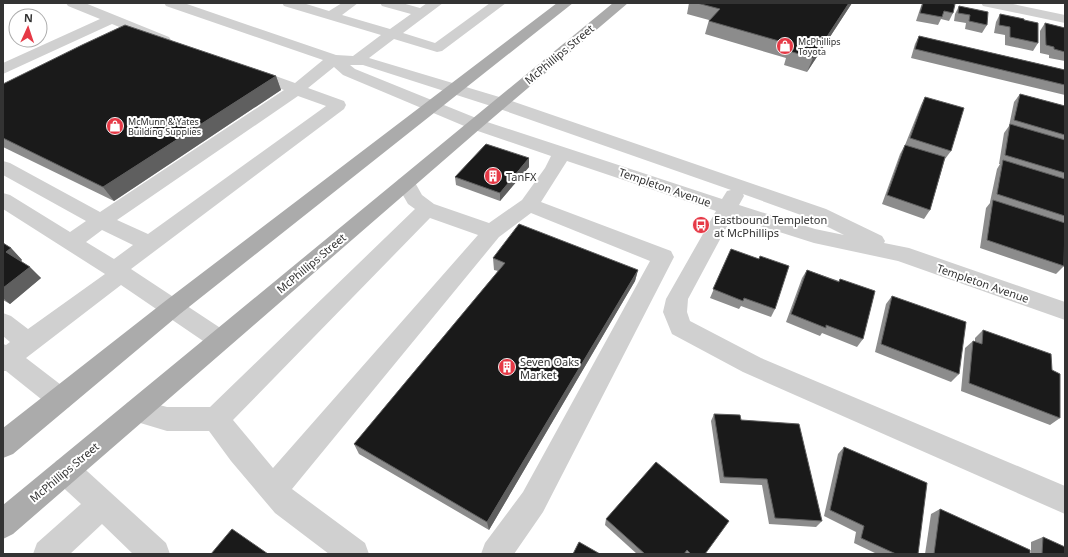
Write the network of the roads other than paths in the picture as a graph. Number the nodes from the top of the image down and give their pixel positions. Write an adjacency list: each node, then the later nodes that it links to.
1 (73, 3): 13 (street)
2 (171, 3): 17 (street)
3 (289, 3): 12 (street)
4 (351, 3): 12 (street)
5 (387, 3): 11 (street)
6 (436, 3): 11 (street)
7 (499, 3): 15 (street)
8 (566, 3): 22 (main road)
9 (621, 3): 23 (main road, McPhillips Street)
10 (988, 3): 14 (street)
11 (422, 13): 15 (street)
12 (330, 16): 15 (street)
13 (112, 19): 16 (street); 20 (street)
14 (1065, 19)
15 (392, 34): 18 (street)
16 (177, 45)
17 (334, 60): 18 (street, Templeton Avenue); 21 (street); 24 (street, Templeton Avenue)
18 (355, 61): 22 (street, Templeton Avenue)
19 (237, 67): 21 (street)
20 (3, 69)
21 (296, 90): 34 (street); 37 (street)
22 (453, 90): 23 (street, Templeton Avenue); 24 (main road)
23 (500, 103): 25 (main road, McPhillips Street); 29 (street, Templeton Avenue)
24 (434, 106): 25 (street, Templeton Avenue); 40 (main road)
25 (475, 124): 26 (street, Templeton Avenue); 28 (main road, McPhillips Street)
26 (562, 153): 31 (street); 32 (street, Templeton Avenue)
27 (3, 167): 34 (street)
28 (406, 182): 33 (street); 43 (main road, McPhillips Street)
29 (739, 186): 32 (street); 38 (street, Templeton Avenue)
30 (3, 200): 36 (street)
31 (529, 205): 35 (street); 58 (street)
32 (728, 208): 38 (street, Templeton Avenue); 52 (street)
33 (427, 209): 35 (street); 48 (street)
34 (101, 221): 36 (street); 37 (street)
35 (492, 232): 51 (street)
36 (71, 242): 39 (street)
37 (150, 244): 39 (street)
38 (901, 254): 41 (street, Templeton Avenue)
39 (118, 272): 40 (street); 44 (street)
40 (172, 308): 43 (street); 46 (main road)
41 (1065, 311)
42 (3, 323): 44 (street)
43 (220, 340): 47 (main road, McPhillips Street)
44 (28, 342): 45 (street)
45 (5, 357): 46 (street)
46 (60, 399): 49 (main road)
47 (136, 411): 48 (street); 50 (main road, McPhillips Street)
48 (216, 419): 51 (street)
49 (3, 445)
50 (66, 471): 53 (street); 54 (main road, McPhillips Street)
51 (273, 490): 57 (street)
52 (1065, 500)
53 (102, 504): 55 (street); 56 (street)
54 (3, 524)
55 (48, 554)
56 (155, 554)
57 (354, 554)
58 (496, 554)

